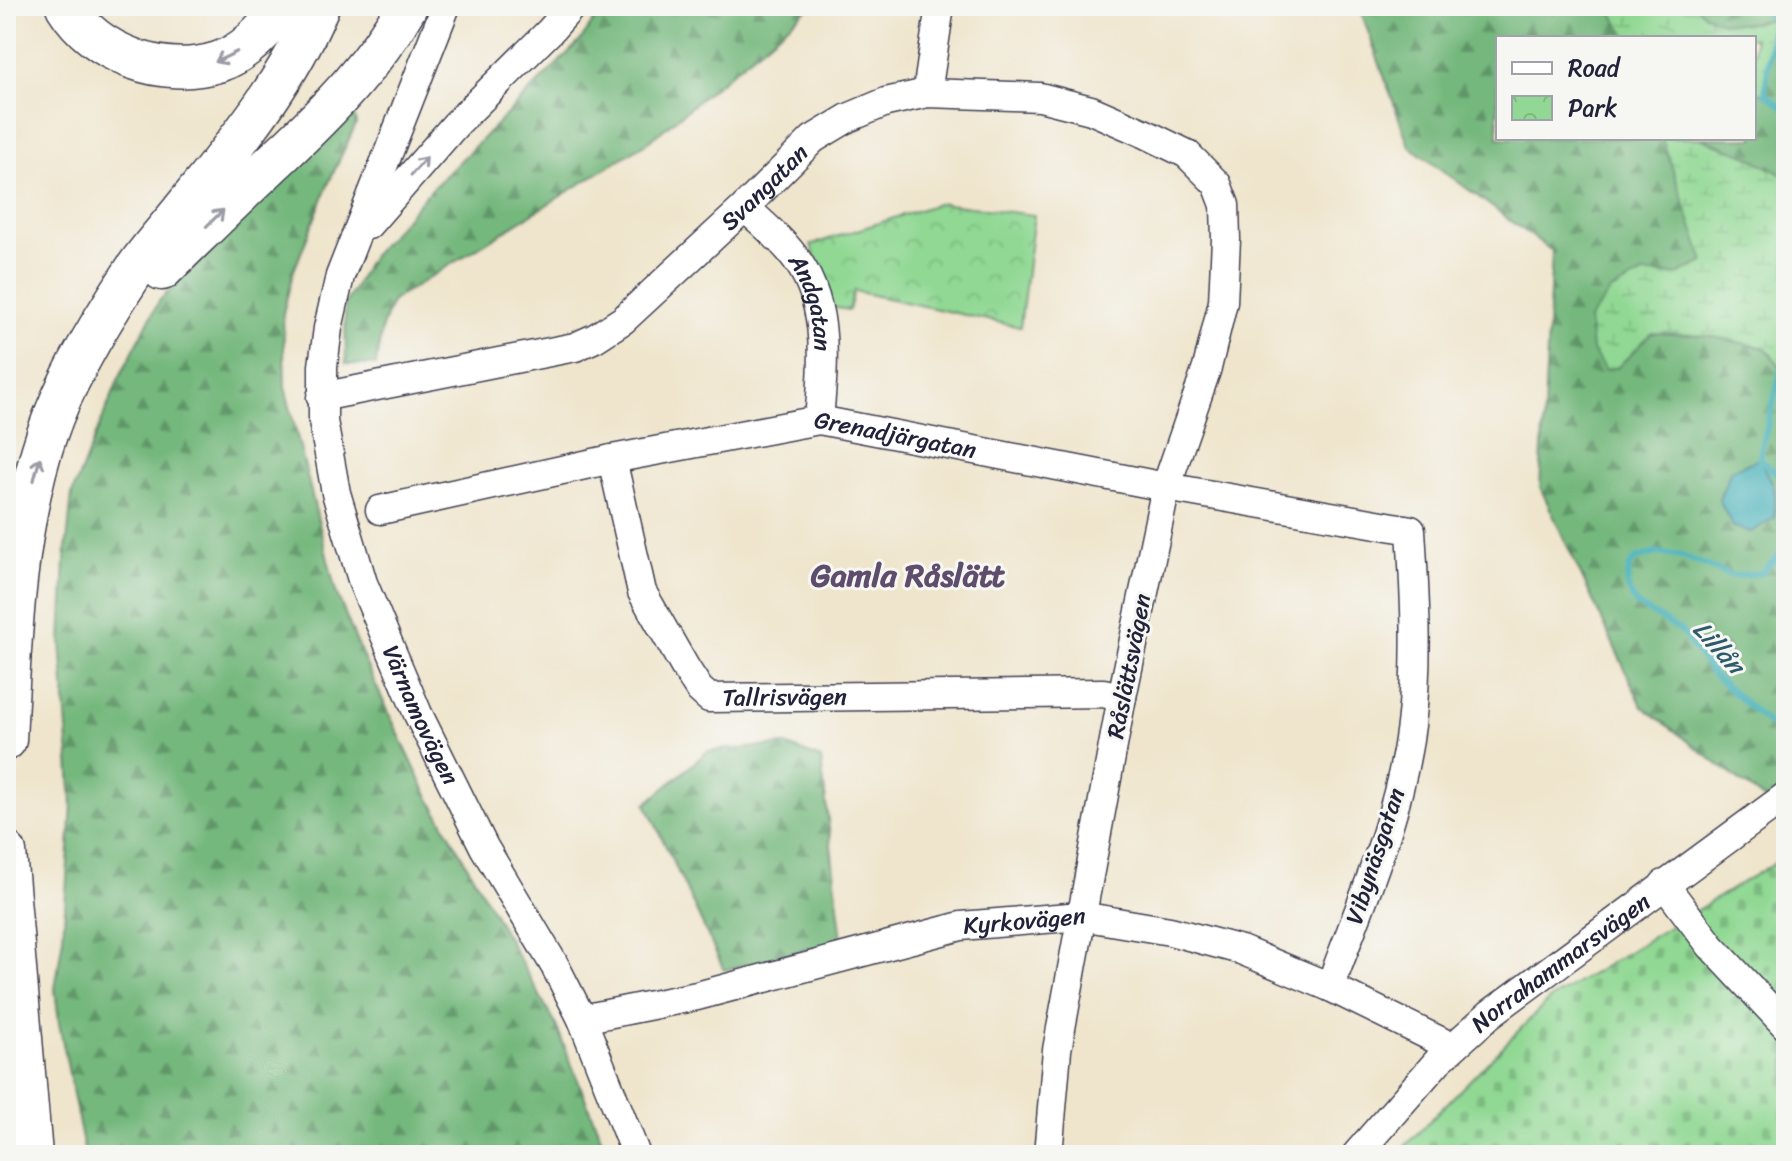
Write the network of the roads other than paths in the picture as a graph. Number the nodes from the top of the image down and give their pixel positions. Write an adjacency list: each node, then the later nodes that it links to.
1 (66, 6): 2 (highway, one-way to 1)
2 (283, 6)
3 (319, 6): 14 (highway)
4 (407, 6): 14 (highway, one-way to 4)
5 (446, 6): 10 (street)
6 (572, 6): 9 (street, Värnamovägen)
7 (940, 6): 8 (street)
8 (927, 93): 11 (street, Svangatan); 12 (street, Svangatan)
9 (456, 124): 10 (street, Värnamovägen); 13 (street, Värnamovägen, one-way to 9)
10 (392, 142): 13 (street, Värnamovägen)
11 (1217, 184): 18 (street, Råslättsvägen)
12 (745, 207): 15 (street, Svangatan); 16 (street, Andgatan)
13 (350, 247): 15 (street, Värnamovägen)
14 (98, 331): 22 (highway, one-way to 14)
15 (321, 397): 28 (street, Värnamovägen)
16 (819, 420): 17 (street, Grenadjärgatan); 18 (street, Grenadjärgatan)
17 (612, 459): 19 (street, Grenadjärgatan); 21 (street, Tallrisvägen)
18 (1166, 487): 20 (street, Grenadjärgatan); 21 (street, Råslättsvägen)
19 (380, 510)
20 (1411, 530): 27 (street, Vibynäsgatan)
21 (1122, 697): 26 (street, Råslättsvägen)
22 (6, 740)
23 (1786, 796): 25 (street, Norrahammarsvägen)
24 (6, 852): 31 (highway)
25 (1664, 884): 29 (street); 30 (street, Norrahammarsvägen)
26 (1081, 916): 27 (street, Kyrkovägen); 28 (street, Kyrkovägen); 33 (street, Råslättsvägen)
27 (1330, 987): 30 (street, Kyrkovägen)
28 (582, 1019): 32 (street, Värnamovägen)
29 (1786, 1026)
30 (1452, 1047): 34 (street, Norrahammarsvägen)
31 (32, 1155)
32 (636, 1155)
33 (1048, 1155)
34 (1356, 1155)

